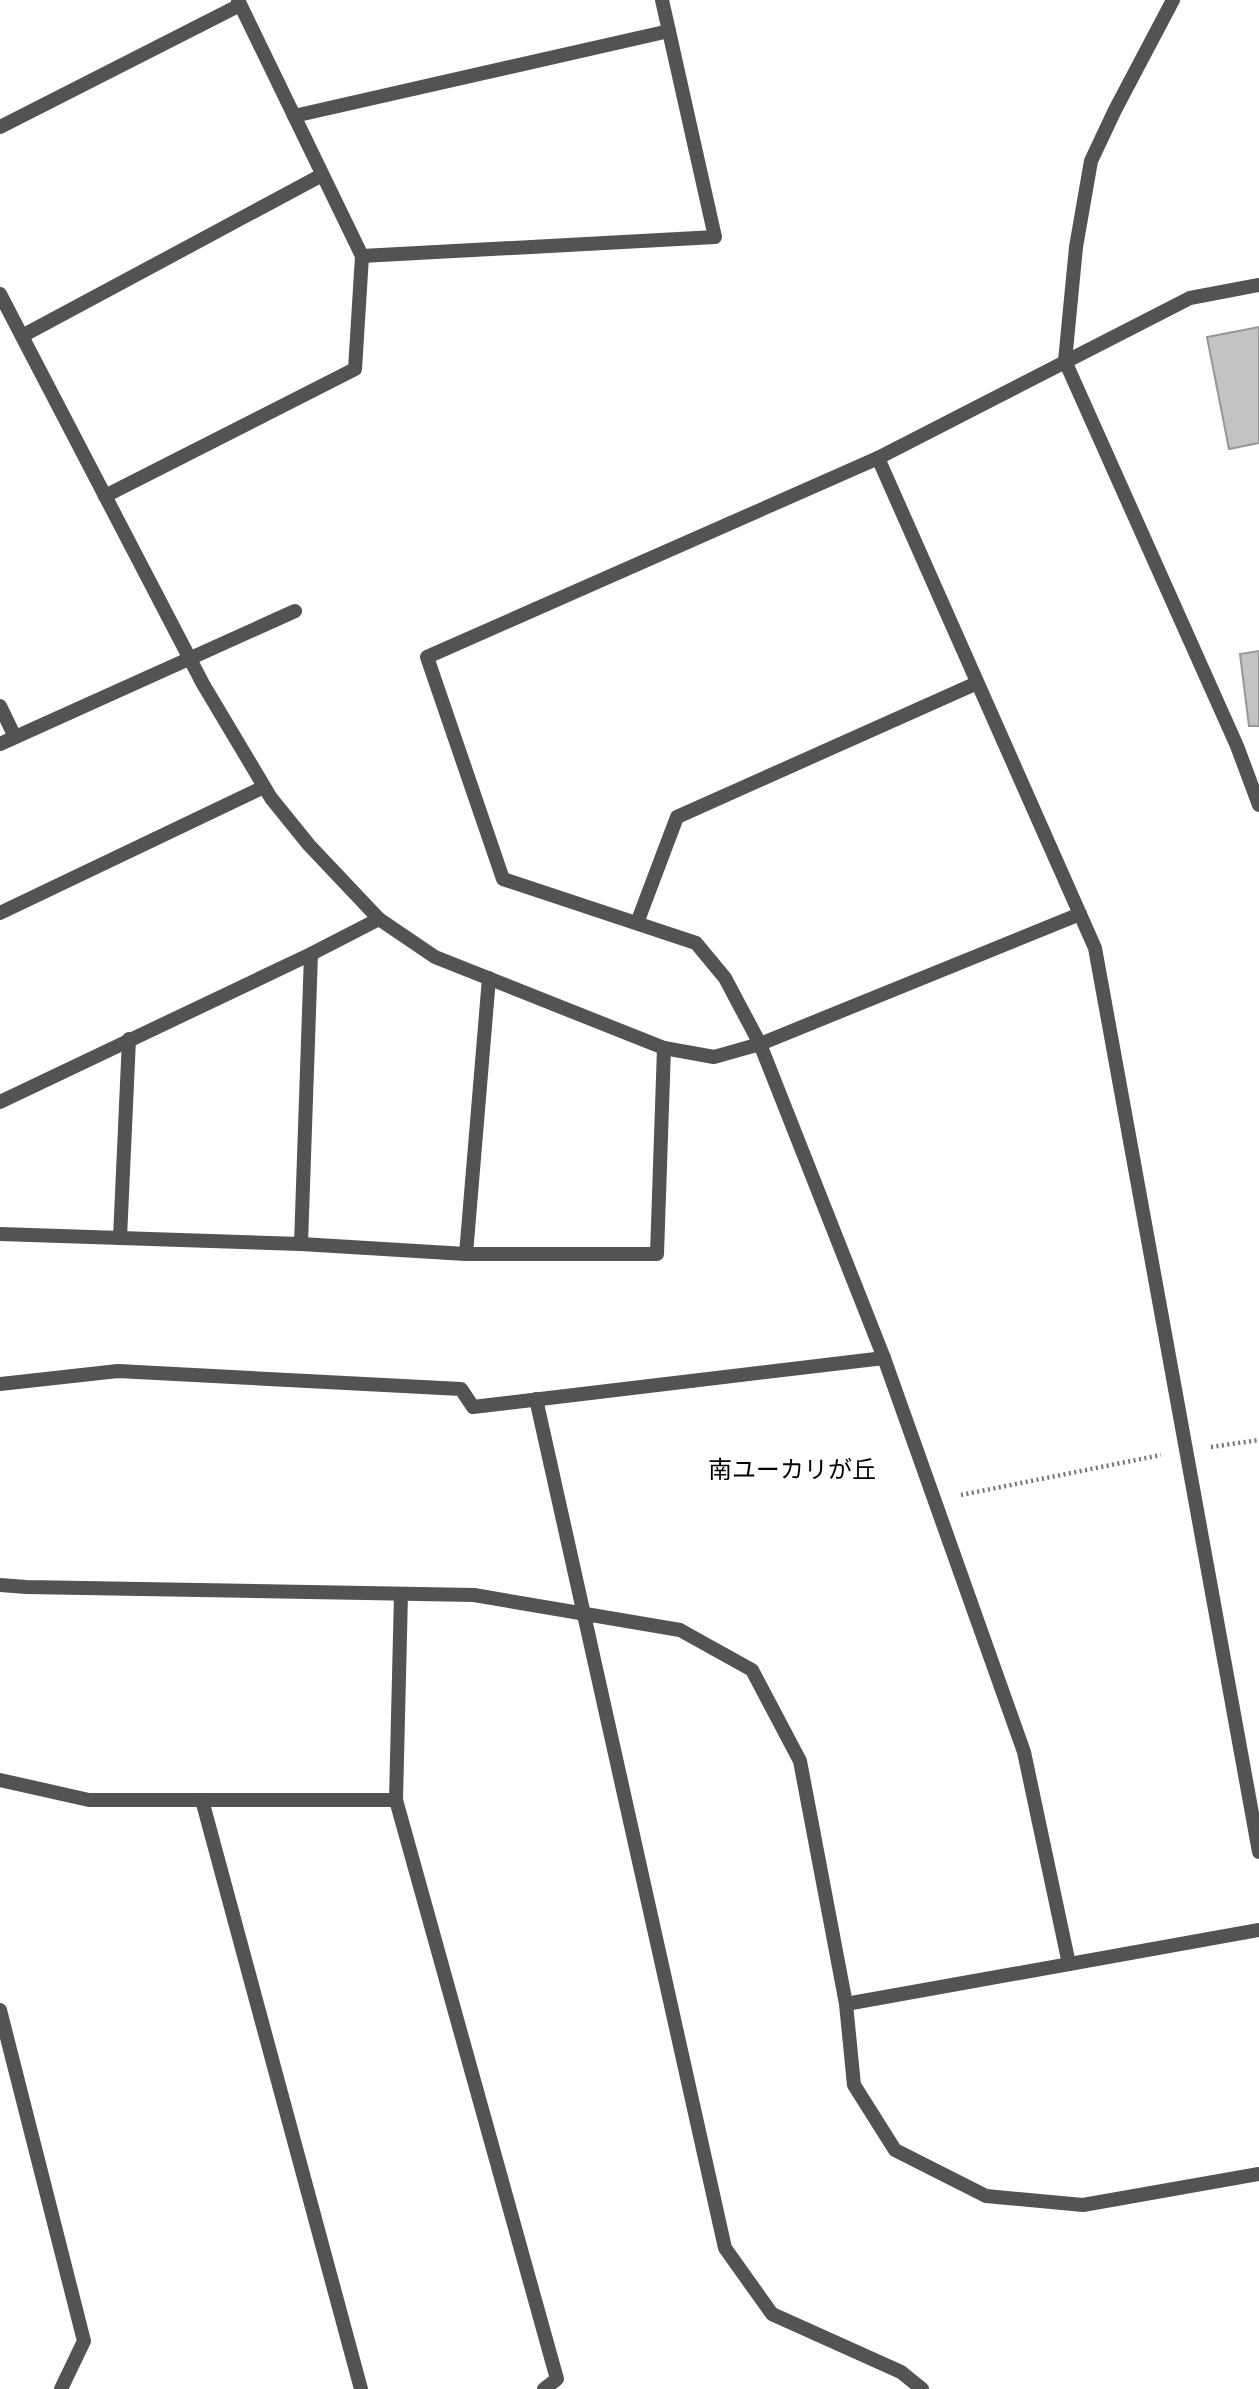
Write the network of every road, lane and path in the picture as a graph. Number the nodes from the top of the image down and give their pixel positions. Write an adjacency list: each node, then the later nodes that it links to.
1 (662, 0): 4 (street)
2 (1173, 0): 12 (street)
3 (239, 2): 5 (street); 6 (street)
4 (669, 31): 5 (street); 8 (street)
5 (294, 116): 7 (street)
6 (0, 127)
7 (323, 175): 8 (street); 11 (street)
8 (362, 256): 14 (street)
9 (1259, 285): 12 (street)
10 (0, 294): 11 (street)
11 (22, 336): 14 (street)
12 (1065, 361): 13 (street); 22 (street)
13 (878, 458): 17 (street); 26 (street)
14 (105, 496): 16 (street)
15 (295, 611): 16 (street)
16 (190, 658): 19 (street); 21 (street)
17 (978, 683): 24 (street); 26 (street)
18 (0, 706): 19 (street)
19 (15, 737): 20 (street)
20 (0, 744)
21 (264, 787): 23 (street); 25 (street)
22 (1259, 805)
23 (0, 913)
24 (1080, 914): 30 (street); 41 (street)
25 (379, 919): 27 (street); 28 (street)
26 (637, 923): 30 (street)
27 (312, 954): 29 (street); 35 (street)
28 (489, 978): 31 (street); 36 (street)
29 (130, 1040): 32 (street); 34 (street)
30 (760, 1044): 31 (street); 37 (street)
31 (664, 1048): 36 (street)
32 (0, 1102)
33 (0, 1234): 34 (street)
34 (120, 1238): 35 (street)
35 (301, 1244): 36 (street)
36 (466, 1254)
37 (884, 1358): 39 (street); 42 (street)
38 (0, 1384): 39 (street)
39 (536, 1399): 45 (street)
40 (1259, 1440): 41 (path)
41 (1186, 1451): 42 (path); 49 (street)
42 (935, 1501): 51 (street)
43 (0, 1585): 44 (street)
44 (401, 1594): 45 (street); 48 (street)
45 (582, 1614): 52 (street); 59 (street)
46 (0, 1780): 47 (street)
47 (202, 1800): 48 (street); 57 (street)
48 (396, 1800): 58 (street)
49 (1259, 1852)
50 (1259, 1930): 51 (street)
51 (1069, 1964): 52 (street)
52 (846, 2004): 55 (street)
53 (0, 2010): 54 (street)
54 (3, 2029): 56 (street)
55 (1259, 2174)
56 (61, 2389)
57 (361, 2389)
58 (544, 2389)
59 (922, 2389)

